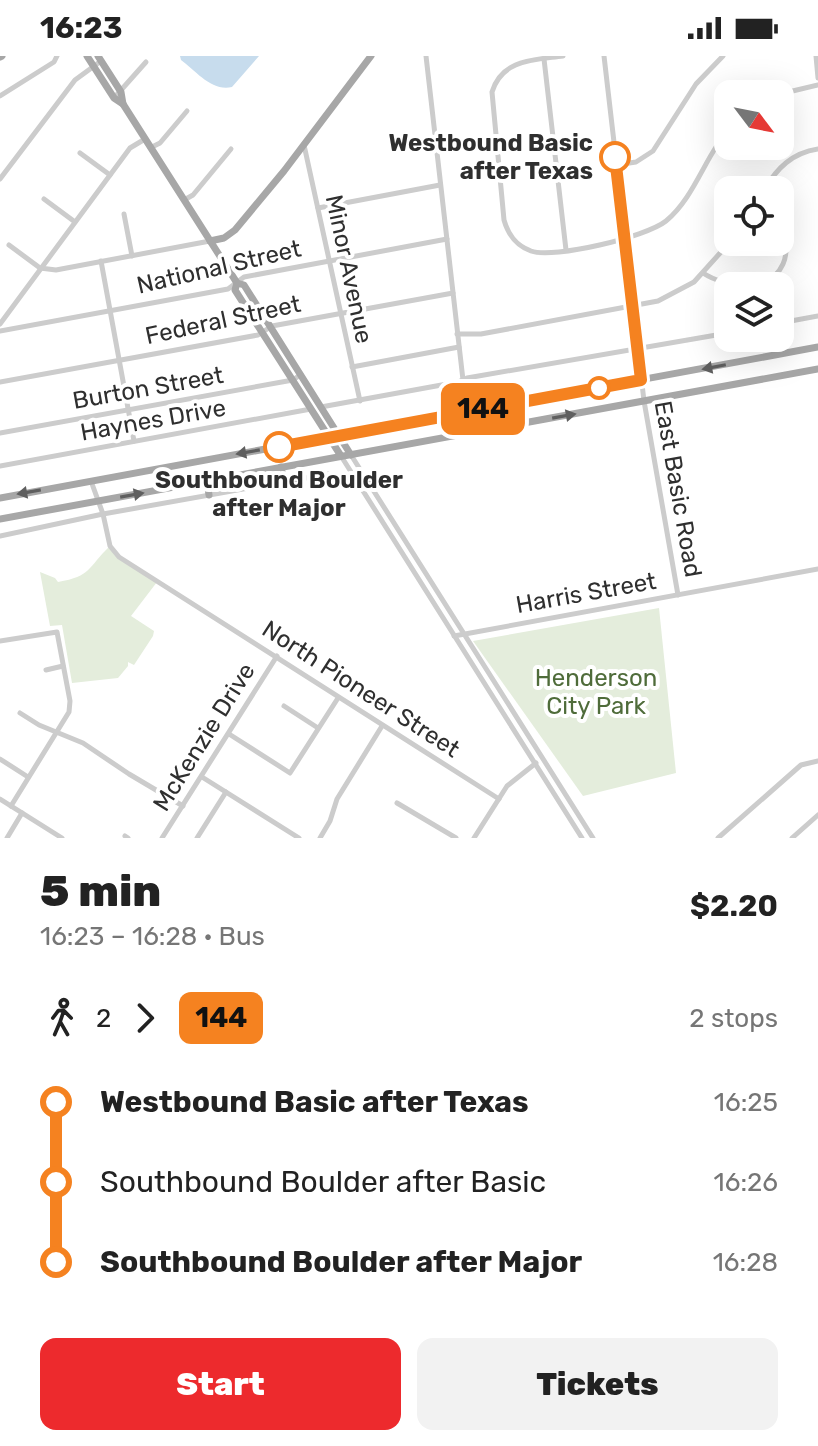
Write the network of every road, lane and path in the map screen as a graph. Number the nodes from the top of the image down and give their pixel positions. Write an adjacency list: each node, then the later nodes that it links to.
1 (57, 56): 17 (street)
2 (87, 56): 12 (main road)
3 (371, 56): 20 (main road)
4 (426, 56): 30 (street)
5 (563, 56): 10 (street)
6 (604, 56): 26 (street, East Basic Road)
7 (723, 56): 26 (street)
8 (816, 56): 13 (street)
9 (100, 59): 12 (street); 16 (main road)
10 (544, 59): 40 (street); 40 (street)
11 (146, 62): 16 (street)
12 (93, 66): 16 (main road); 29 (street)
13 (818, 78)
14 (818, 85): 15 (street)
15 (794, 91)
16 (118, 95): 19 (main road)
17 (0, 96)
18 (187, 111): 21 (street)
19 (145, 139): 21 (main road); 27 (street)
20 (304, 145): 33 (street, Minor Avenue); 38 (main road)
21 (150, 148): 32 (main road)
22 (231, 149): 32 (street)
23 (818, 149): 28 (street)
24 (714, 152): 36 (street)
25 (80, 153): 27 (street)
26 (616, 165): 36 (street, East Basic Road)
27 (110, 175): 35 (street)
28 (776, 176)
29 (0, 179)
30 (440, 185): 33 (street); 37 (street)
31 (44, 199): 35 (street)
32 (184, 200): 38 (main road)
33 (318, 208): 45 (street, Minor Avenue)
34 (124, 214): 41 (street)
35 (75, 222): 46 (street)
36 (624, 238): 40 (street); 50 (street, East Basic Road)
37 (447, 239): 45 (street, National Street); 49 (street)
38 (210, 241): 41 (street); 48 (main road)
39 (9, 245): 46 (street)
40 (566, 250)
41 (132, 256): 44 (street)
42 (718, 256): 47 (street)
43 (785, 256): 47 (street)
44 (101, 261): 46 (street); 51 (street)
45 (329, 261): 48 (street, National Street); 52 (street, Minor Avenue)
46 (40, 268): 55 (street)
47 (703, 273): 50 (street)
48 (237, 283): 51 (street, National Street); 56 (main road)
49 (453, 293): 52 (street, Federal Street); 58 (street)
50 (632, 306): 58 (street); 62 (street, East Basic Road)
51 (110, 310): 57 (street, National Street); 63 (street)
52 (341, 314): 56 (street, Federal Street); 64 (street, Minor Avenue)
53 (818, 316): 54 (street)
54 (794, 320)
55 (0, 324)
56 (266, 330): 63 (street, Federal Street); 66 (main road)
57 (0, 331)
58 (457, 334): 60 (street)
59 (714, 336): 62 (street)
60 (459, 347): 64 (street); 67 (street)
61 (818, 347): 68 (main road, one-way to 68)
62 (637, 350): 67 (street); 68 (street, East Basic Road)
63 (119, 359): 69 (street, Federal Street); 73 (street)
64 (352, 367): 70 (street, Minor Avenue)
65 (818, 369): 71 (main road)
66 (296, 377): 72 (main road); 73 (street, Burton Street); 74 (main road)
67 (463, 380): 70 (street)
68 (641, 380): 71 (street, East Basic Road); 76 (main road)
69 (0, 382)
70 (360, 401): 72 (street)
71 (644, 401): 79 (main road, one-way to 71); 97 (street, East Basic Road)
72 (321, 407): 76 (main road)
73 (128, 409): 75 (street, Burton Street); 78 (street)
74 (312, 409): 77 (main road); 78 (street, Haynes Drive)
75 (0, 433)
76 (338, 436): 77 (main road); 79 (main road)
77 (328, 437): 80 (main road); 84 (main road, one-way to 84)
78 (134, 441): 81 (street, Haynes Drive)
79 (351, 455): 80 (main road); 93 (street)
80 (341, 456): 82 (main road); 94 (street)
81 (0, 466)
82 (281, 467): 85 (main road); 86 (main road)
83 (328, 474): 86 (street)
84 (91, 481): 88 (main road, one-way to 88); 89 (street, North Pioneer Street)
85 (207, 481): 87 (main road); 89 (main road, one-way to 85)
86 (284, 482): 87 (street)
87 (209, 495): 90 (street)
88 (0, 498)
89 (98, 501): 90 (street, North Pioneer Street); 91 (main road)
90 (103, 514): 92 (street); 102 (street, North Pioneer Street)
91 (0, 519)
92 (0, 536)
93 (411, 551): 94 (street); 96 (street)
94 (404, 555): 98 (street)
95 (818, 569): 97 (street, Harris Street)
96 (440, 595): 98 (street); 99 (street)
97 (678, 595): 99 (street, Harris Street)
98 (432, 600): 100 (street)
99 (464, 634): 100 (street, Harris Street); 105 (street)
100 (454, 636): 106 (street)
101 (0, 641): 103 (street)
102 (277, 656): 107 (street, North Pioneer Street); 113 (street, McKenzie Drive)
103 (63, 666): 104 (street); 112 (street)
104 (46, 670)
105 (491, 677): 106 (street); 114 (street)
106 (483, 682): 117 (street)
107 (338, 698): 110 (street, North Pioneer Street); 111 (street)
108 (284, 706): 111 (street)
109 (20, 713): 112 (street)
110 (382, 726): 122 (street, North Pioneer Street); 136 (street)
111 (318, 728): 113 (street)
112 (57, 731): 118 (street); 126 (street)
113 (229, 734): 119 (street, McKenzie Drive)
114 (542, 758): 117 (street); 124 (street)
115 (0, 759): 118 (street)
116 (818, 761): 142 (street)
117 (534, 763): 122 (street); 127 (street)
118 (28, 777): 125 (street)
119 (202, 777): 120 (street); 126 (street, McKenzie Drive)
120 (226, 792): 134 (street); 135 (street)
121 (0, 799): 125 (street)
122 (499, 799): 139 (street)
123 (397, 803): 130 (street)
124 (572, 805): 127 (street); 141 (street)
125 (11, 806): 128 (street)
126 (183, 806): 133 (street, McKenzie Drive)
127 (564, 809): 140 (street)
128 (22, 813): 131 (street); 132 (street)
129 (818, 815): 143 (street)
130 (442, 830): 137 (street); 138 (street)
131 (7, 838)
132 (62, 838)
133 (162, 838)
134 (197, 838)
135 (299, 838)
136 (320, 838)
137 (437, 838)
138 (456, 838)
139 (474, 838)
140 (582, 838)
141 (593, 838)
142 (718, 838)
143 (792, 838)

